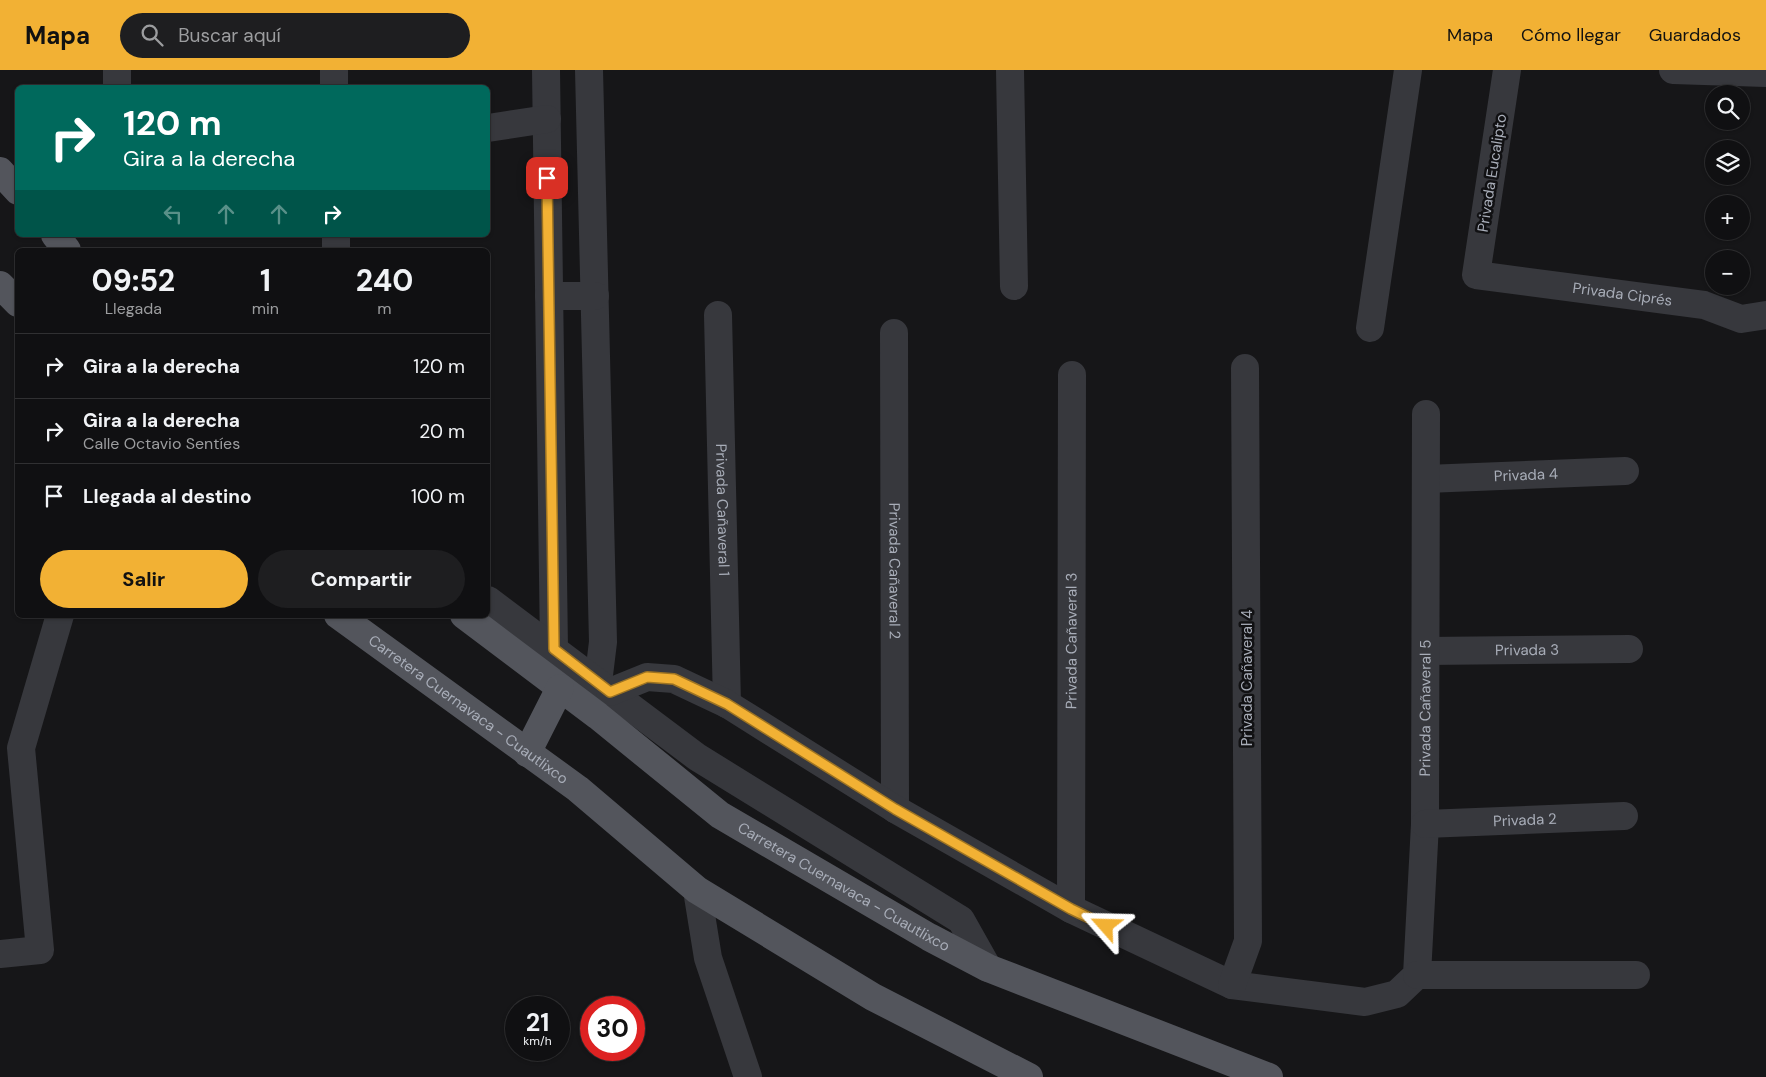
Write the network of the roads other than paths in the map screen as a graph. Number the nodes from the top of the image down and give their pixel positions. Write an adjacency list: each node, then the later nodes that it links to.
1 (117, 70): 10 (street)
2 (334, 70): 11 (street)
3 (546, 70): 12 (street)
4 (590, 70): 22 (street)
5 (1010, 70): 20 (street)
6 (1408, 70): 26 (street)
7 (1507, 70): 18 (street, Privada Eucalipto)
8 (1673, 70): 9 (street)
9 (1766, 73)
10 (117, 85)
11 (334, 85)
12 (546, 119): 13 (street); 21 (street)
13 (490, 128)
14 (0, 171): 15 (main road)
15 (15, 188)
16 (57, 237): 17 (main road)
17 (65, 248)
18 (1476, 275): 25 (street, Privada Ciprés)
19 (0, 285): 23 (main road)
20 (1014, 286)
21 (549, 296): 22 (street); 37 (street)
22 (595, 296): 40 (street)
23 (15, 300)
24 (718, 315): 42 (street, Privada Cañaveral 1)
25 (1766, 316)
26 (1370, 328)
27 (894, 333): 44 (street, Privada Cañaveral 2)
28 (1245, 368): 53 (street, Privada Cañaveral 4)
29 (1072, 375): 48 (street, Privada Cañaveral 3)
30 (1426, 414): 32 (street, Privada Cañaveral 5)
31 (1625, 471): 32 (street, Privada 4)
32 (1426, 479): 39 (street, Privada Cañaveral 5)
33 (490, 601): 37 (street)
34 (59, 618): 49 (street)
35 (342, 618): 43 (main road, Carretera Cuernavaca - Cuautlixco)
36 (468, 618): 41 (main road, Carretera Cuernavaca - Cuautlixco)
37 (554, 649): 40 (street)
38 (1629, 649): 39 (street, Privada 3)
39 (1426, 651): 46 (street, Privada Cañaveral 5)
40 (604, 687): 42 (street); 50 (street)
41 (560, 688): 43 (main road); 50 (main road, Carretera Cuernavaca - Cuautlixco)
42 (727, 704): 44 (street)
43 (528, 753): 47 (main road, Carretera Cuernavaca - Cuautlixco)
44 (895, 809): 48 (street)
45 (1624, 816): 46 (street, Privada 2)
46 (1425, 824): 51 (street, Privada Cañaveral 5)
47 (697, 890): 54 (street); 55 (main road, Carretera Cuernavaca - Cuautlixco)
48 (1071, 909): 53 (street)
49 (0, 954)
50 (988, 968): 56 (main road, Carretera Cuernavaca - Cuautlixco)
51 (1417, 975): 52 (street); 53 (street)
52 (1636, 975)
53 (1232, 985)
54 (748, 1077)
55 (1029, 1077)
56 (1269, 1077)

